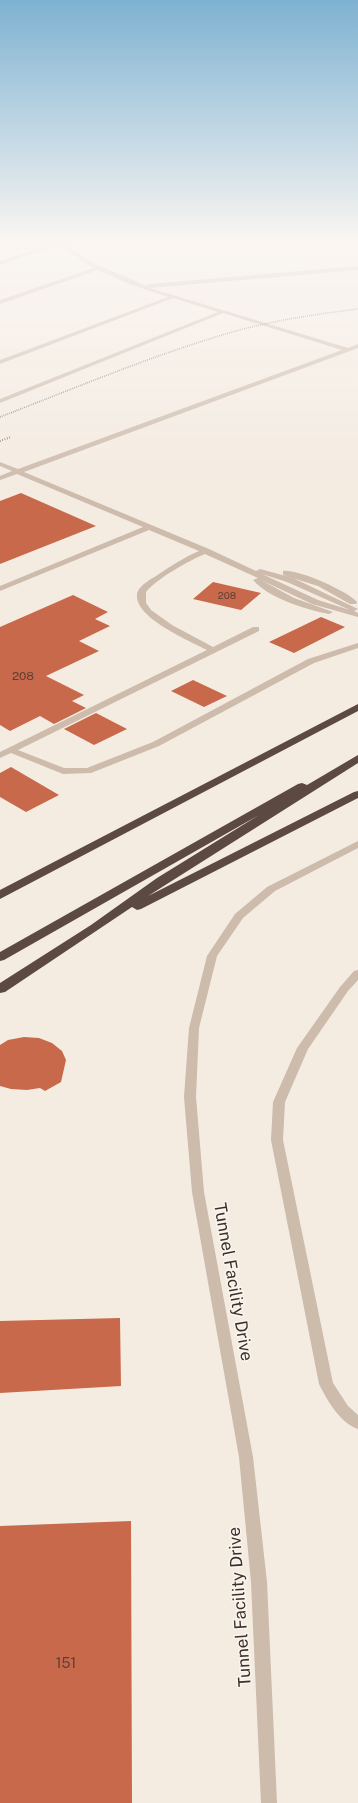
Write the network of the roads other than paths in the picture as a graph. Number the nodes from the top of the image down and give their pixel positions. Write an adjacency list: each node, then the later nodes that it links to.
1 (100, 324): 6 (street)
2 (192, 324): 7 (street)
3 (263, 324): 5 (street)
4 (358, 346): 5 (street)
5 (349, 350): 9 (street)
6 (0, 362)
7 (0, 401)
8 (0, 464): 9 (street)
9 (18, 471): 10 (street); 11 (street)
10 (0, 478)
11 (149, 527): 12 (street); 14 (street)
12 (206, 551): 13 (street); 21 (street)
13 (238, 565): 15 (street); 16 (street); 17 (street)
14 (0, 589)
15 (358, 606)
16 (358, 611)
17 (358, 616)
18 (256, 629): 21 (street)
19 (358, 645): 20 (street)
20 (349, 649): 22 (street); 24 (street)
21 (213, 650): 24 (street)
22 (358, 653)
23 (358, 707): 29 (highway)
24 (12, 750): 25 (street)
25 (0, 755)
26 (358, 758): 30 (highway); 31 (highway)
27 (358, 794): 30 (highway)
28 (358, 844): 35 (street, Tunnel Facility Drive)
29 (0, 895)
30 (95, 928): 33 (highway)
31 (0, 956)
32 (358, 973): 34 (street)
33 (0, 989)
34 (358, 1423)
35 (269, 1803)

